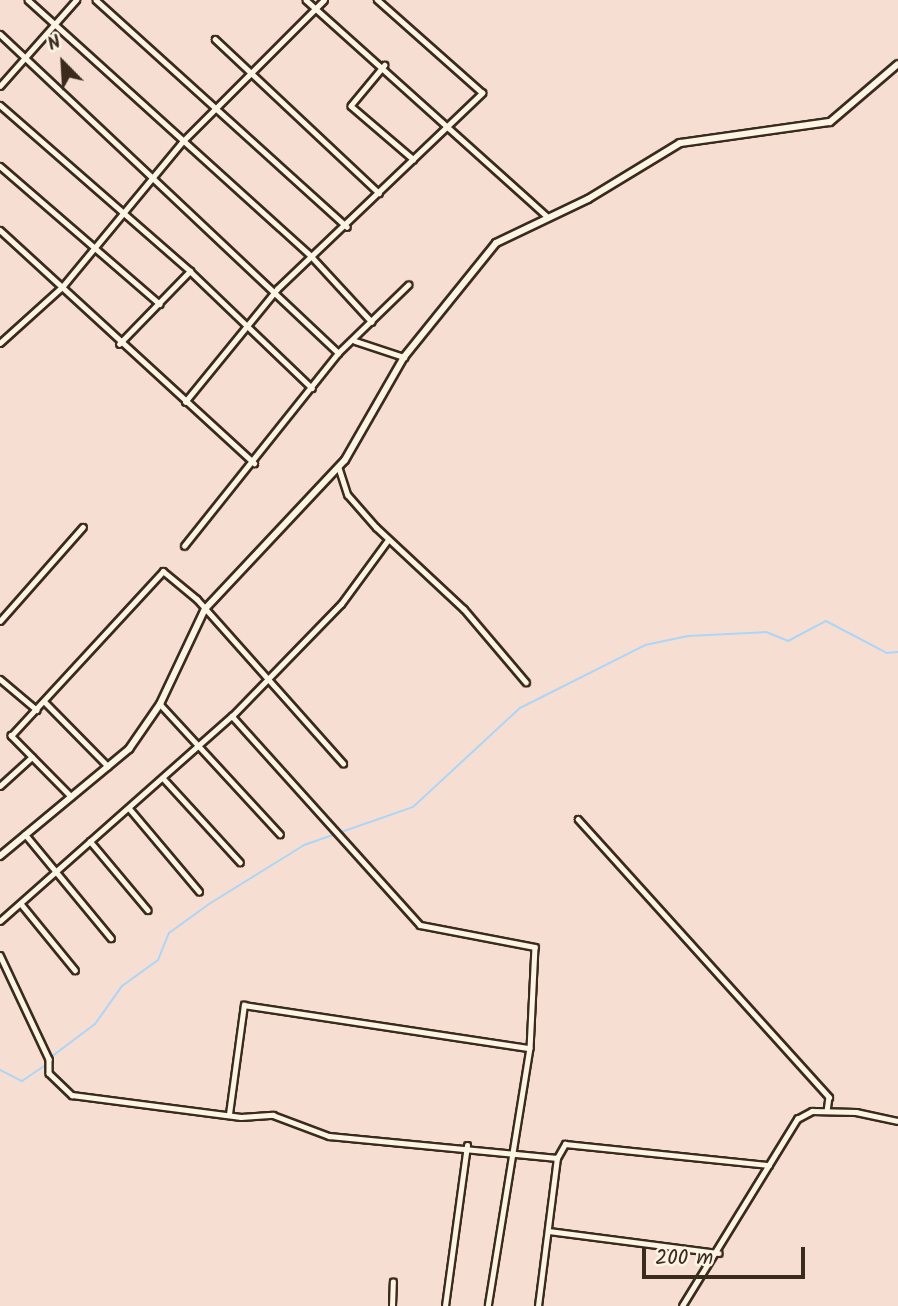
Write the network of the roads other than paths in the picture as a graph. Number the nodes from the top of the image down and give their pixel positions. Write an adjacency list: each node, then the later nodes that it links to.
1 (28, 0): 8 (street)
2 (76, 0): 8 (street)
3 (96, 0): 17 (street)
4 (306, 0): 7 (street)
5 (324, 0): 7 (street)
6 (377, 0): 18 (street)
7 (317, 8): 13 (street); 14 (street)
8 (55, 26): 11 (street); 19 (street)
9 (0, 34): 11 (street)
10 (215, 39): 14 (street)
11 (26, 57): 15 (street); 22 (street)
12 (898, 64): 25 (street)
13 (385, 65): 18 (street); 20 (street)
14 (252, 71): 17 (street); 23 (street)
15 (0, 86)
16 (0, 105): 24 (street)
17 (216, 108): 19 (street); 26 (street)
18 (451, 124): 20 (street); 25 (street)
19 (183, 141): 22 (street); 29 (street)
20 (413, 159): 23 (street)
21 (0, 166): 28 (street)
22 (155, 178): 24 (street); 33 (street)
23 (379, 193): 26 (street)
24 (127, 215): 28 (street); 30 (street)
25 (548, 217): 41 (street)
26 (347, 226): 29 (street)
27 (0, 230): 32 (street)
28 (96, 249): 32 (street); 34 (street)
29 (312, 257): 33 (street); 35 (street)
30 (190, 271): 34 (street); 36 (street)
31 (408, 285): 35 (street)
32 (63, 286): 38 (street); 39 (street)
33 (277, 289): 36 (street); 40 (street)
34 (160, 304): 39 (street)
35 (372, 322): 37 (street)
36 (250, 327): 42 (street); 43 (street)
37 (355, 341): 40 (street); 41 (street)
38 (0, 343)
39 (120, 344): 43 (street)
40 (338, 353): 42 (street)
41 (404, 356): 45 (street)
42 (313, 388): 44 (street)
43 (185, 402): 44 (street)
44 (254, 463): 48 (street)
45 (339, 468): 47 (street); 49 (street)
46 (83, 527): 50 (street)
47 (388, 540): 52 (street); 53 (street)
48 (184, 546)
49 (205, 609): 52 (street); 54 (street); 55 (street)
50 (0, 621)
51 (0, 679): 56 (street)
52 (265, 681): 57 (street); 60 (street)
53 (526, 682)
54 (45, 702): 56 (street); 61 (street)
55 (160, 704): 58 (street); 61 (street)
56 (37, 710): 59 (street)
57 (232, 716): 58 (street); 80 (street)
58 (197, 743): 62 (street); 68 (street)
59 (32, 757): 63 (street); 64 (street)
60 (343, 764)
61 (110, 767): 64 (street)
62 (163, 777): 65 (street); 71 (street)
63 (0, 786)
64 (73, 799): 67 (street)
65 (129, 808): 69 (street); 73 (street)
66 (578, 819): 81 (street)
67 (24, 834): 70 (street); 72 (street)
68 (280, 834)
69 (90, 841): 72 (street); 75 (street)
70 (0, 856)
71 (240, 862)
72 (55, 870): 74 (street); 77 (street)
73 (199, 891)
74 (22, 905): 76 (street); 79 (street)
75 (148, 910)
76 (0, 921)
77 (111, 938)
78 (0, 955): 82 (street)
79 (75, 970)
80 (530, 1048): 82 (street); 85 (street)
81 (827, 1111): 83 (street); 87 (street)
82 (229, 1114): 84 (street)
83 (898, 1121)
84 (467, 1145): 85 (street); 92 (street)
85 (511, 1153): 86 (street); 93 (street)
86 (557, 1158): 87 (street); 88 (street)
87 (769, 1164): 89 (street)
88 (549, 1231): 89 (street); 94 (street)
89 (719, 1253): 95 (street)
90 (393, 1282): 91 (street)
91 (392, 1306)
92 (445, 1306)
93 (488, 1306)
94 (538, 1306)
95 (682, 1306)

